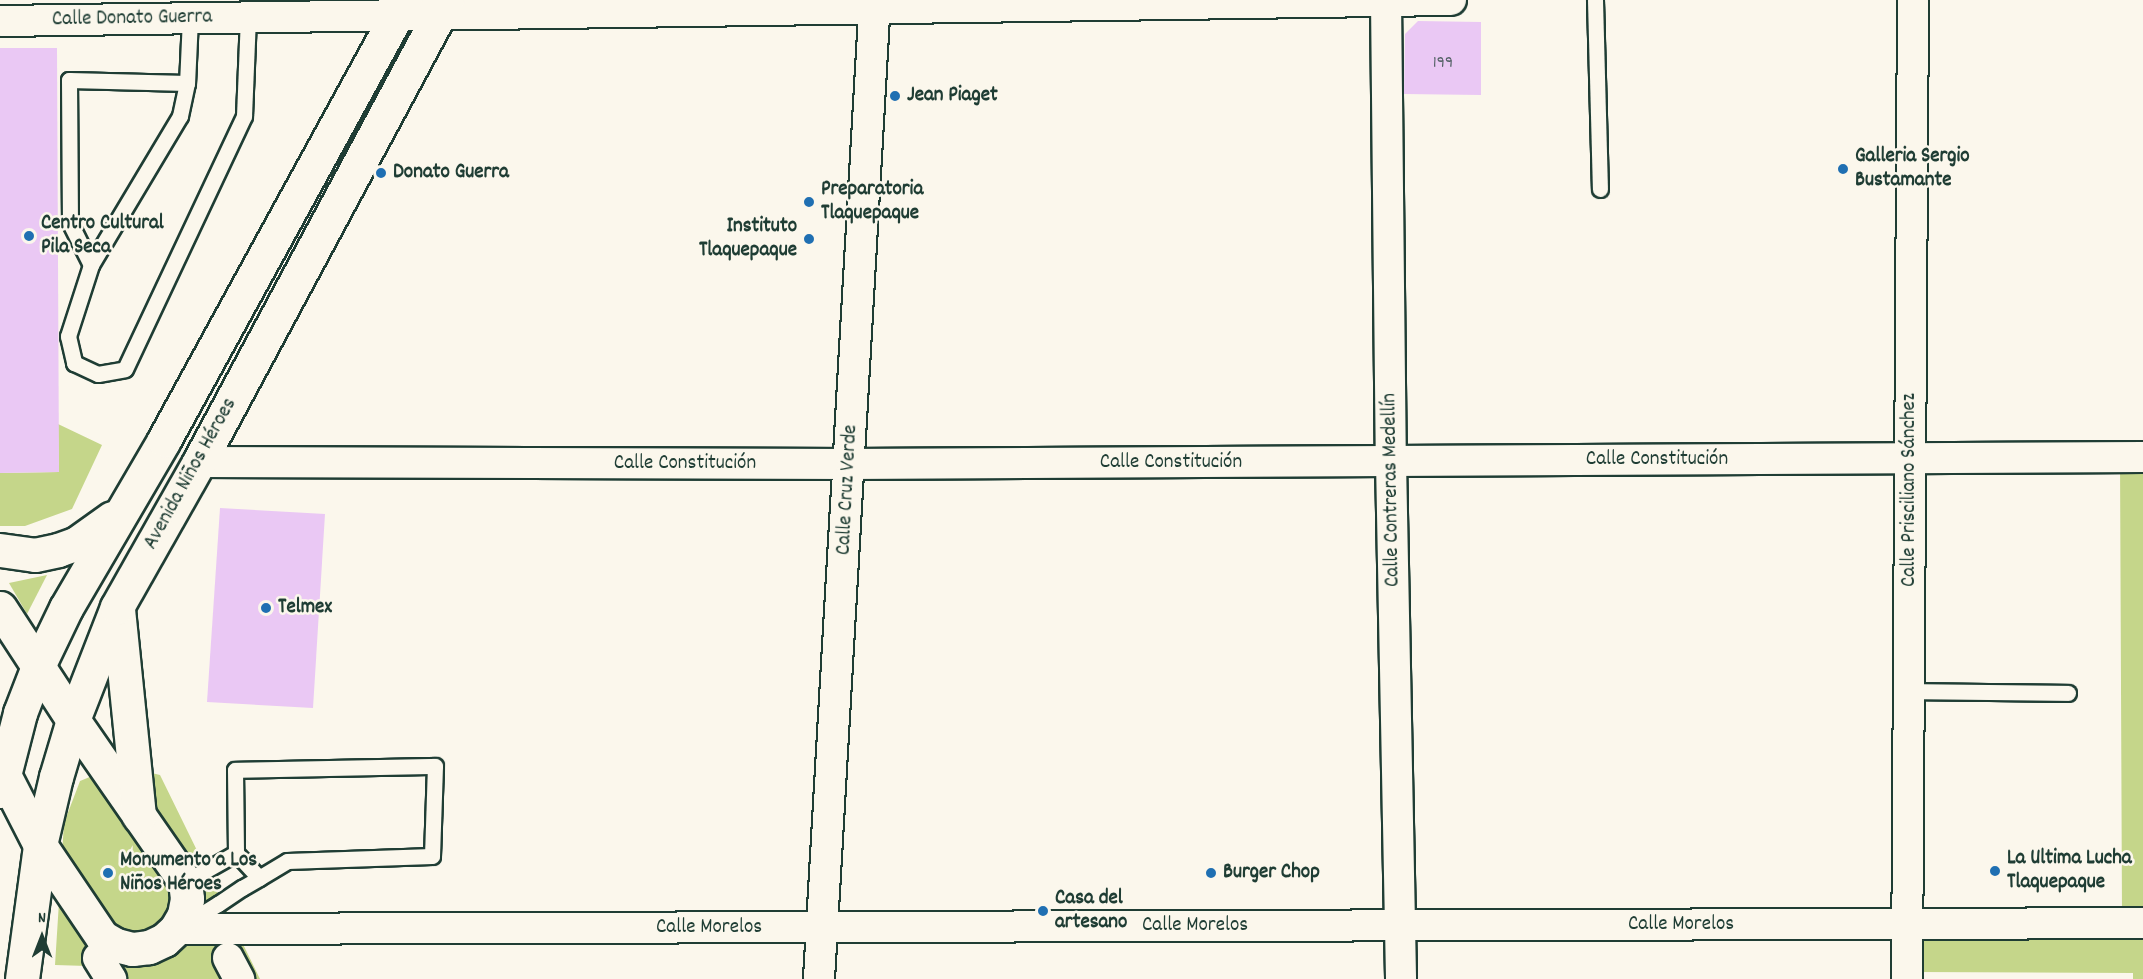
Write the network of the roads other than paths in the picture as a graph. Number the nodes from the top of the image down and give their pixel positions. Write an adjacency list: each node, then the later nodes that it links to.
1 (1386, 0): 2 (street, Calle Donato Guerra); 5 (street, Calle Donato Guerra); 16 (street, Calle Contreras Medellín)
2 (1451, 0)
3 (1595, 0): 12 (lane)
4 (1913, 0): 15 (street, Calle Prisciliano Sánchez)
5 (875, 4): 6 (street, Calle Donato Guerra); 18 (street, Calle Cruz Verde)
6 (443, 7): 7 (street, Calle Donato Guerra); 17 (main road, Avenida Niños Héroes)
7 (401, 8): 8 (street, Calle Donato Guerra); 19 (main road, Avenida Niños Héroes)
8 (248, 17): 9 (street, Calle Donato Guerra); 13 (lane)
9 (190, 18): 10 (street, Calle Donato Guerra); 11 (lane)
10 (0, 21)
11 (187, 83): 13 (lane); 13 (lane)
12 (1600, 189)
13 (91, 265)
14 (2143, 457): 15 (street, Calle Constitución)
15 (1910, 458): 16 (street, Calle Constitución); 24 (street, Calle Prisciliano Sánchez)
16 (1391, 461): 18 (street, Calle Constitución); 35 (street, Calle Contreras Medellín)
17 (199, 462): 18 (street, Calle Constitución); 21 (main road, Avenida Niños Héroes)
18 (849, 465): 36 (street, Calle Cruz Verde)
19 (125, 507): 20 (main road); 23 (main road, Avenida Niños Héroes)
20 (0, 550)
21 (117, 607): 26 (main road, Avenida Niños Héroes); 28 (main road)
22 (0, 608): 23 (main road)
23 (39, 664): 26 (main road); 27 (main road, Avenida Niños Héroes)
24 (1909, 691): 25 (lane); 34 (street, Calle Prisciliano Sánchez)
25 (2068, 693)
26 (73, 720): 28 (main road); 29 (main road, Avenida Niños Héroes)
27 (1, 777): 29 (main road)
28 (139, 816): 32 (main road)
29 (40, 845): 37 (main road); 38 (main road, Avenida Niños Héroes)
30 (236, 853): 31 (lane); 31 (lane); 32 (lane)
31 (259, 878): 37 (lane)
32 (185, 882): 37 (main road)
33 (2143, 923): 34 (street, Calle Morelos)
34 (1907, 924): 35 (street, Calle Morelos); 41 (street, Calle Prisciliano Sánchez)
35 (1400, 926): 36 (street, Calle Morelos); 40 (street, Calle Contreras Medellín)
36 (822, 928): 37 (street, Calle Morelos); 39 (street, Calle Cruz Verde)
37 (176, 929)
38 (22, 979)
39 (819, 979)
40 (1401, 979)
41 (1907, 979)

